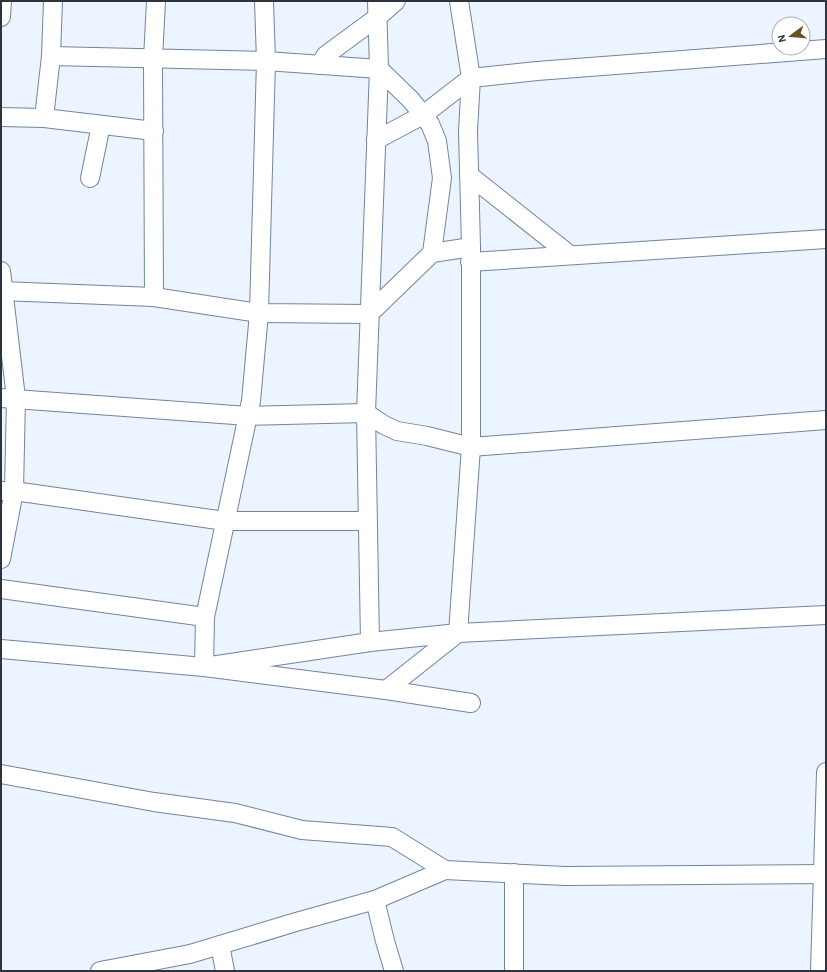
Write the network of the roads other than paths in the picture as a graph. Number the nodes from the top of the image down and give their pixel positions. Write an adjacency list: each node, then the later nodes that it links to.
1 (2, 1): 8 (street)
2 (53, 1): 10 (street)
3 (156, 1): 11 (street)
4 (264, 1): 12 (street)
5 (396, 1): 7 (street)
6 (459, 1): 15 (street)
7 (378, 8): 13 (street); 14 (street)
8 (1, 17)
9 (826, 49): 15 (street)
10 (51, 56): 11 (street); 18 (street)
11 (153, 59): 12 (street); 20 (street)
12 (266, 61): 13 (street); 31 (street)
13 (320, 65): 14 (street)
14 (379, 69): 16 (street); 21 (street)
15 (471, 78): 16 (street); 22 (street)
16 (423, 115): 21 (street); 25 (street)
17 (1, 117): 18 (street)
18 (44, 118): 19 (street)
19 (101, 125): 20 (street); 23 (street)
20 (154, 131): 30 (street)
21 (376, 140): 32 (street)
22 (469, 175): 26 (street); 27 (street)
23 (90, 178)
24 (826, 240): 27 (street)
25 (432, 253): 26 (street); 32 (street)
26 (470, 254): 27 (street); 37 (street)
27 (570, 255)
28 (1, 272): 29 (street)
29 (2, 291): 30 (street); 33 (street)
30 (154, 297): 31 (street)
31 (259, 313): 32 (street); 35 (street)
32 (369, 314): 34 (street)
33 (9, 398): 35 (street); 38 (street)
34 (366, 413): 35 (street); 37 (street); 40 (street)
35 (248, 416): 39 (street)
36 (826, 420): 37 (street)
37 (471, 446): 45 (street)
38 (7, 491): 39 (street); 41 (street)
39 (225, 521): 40 (street); 44 (street)
40 (367, 521): 46 (street)
41 (1, 559)
42 (1, 589): 44 (street)
43 (826, 615): 45 (street)
44 (205, 617): 48 (street)
45 (458, 633): 46 (street); 49 (street)
46 (370, 642): 48 (street)
47 (1, 649): 48 (street)
48 (204, 668): 49 (street)
49 (386, 690): 50 (street)
50 (471, 703)
51 (826, 772): 55 (street)
52 (1, 774): 53 (street)
53 (445, 870): 54 (street); 56 (street)
54 (514, 873): 55 (street); 62 (street)
55 (824, 874): 63 (street)
56 (375, 900): 57 (street); 61 (street)
57 (220, 945): 58 (street); 60 (street)
58 (148, 967): 59 (street)
59 (100, 971)
60 (225, 971)
61 (394, 971)
62 (514, 971)
63 (820, 971)

